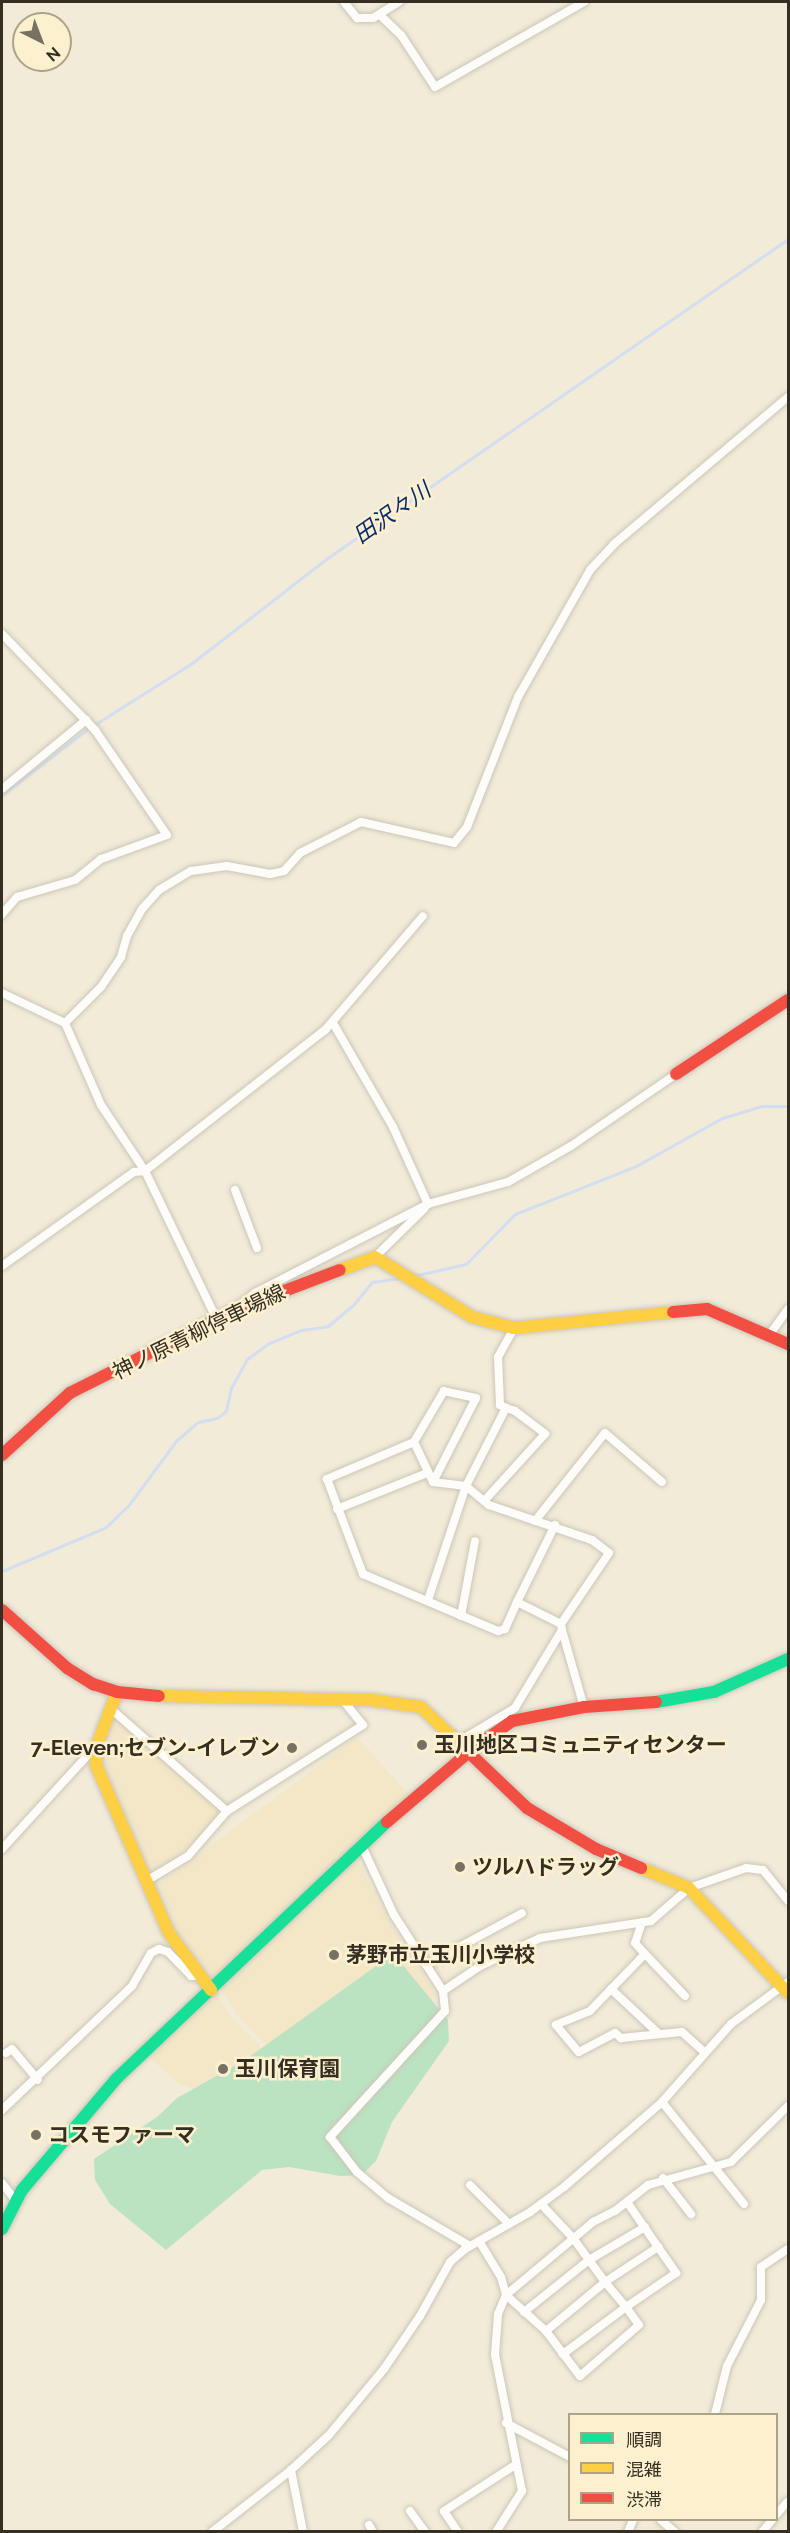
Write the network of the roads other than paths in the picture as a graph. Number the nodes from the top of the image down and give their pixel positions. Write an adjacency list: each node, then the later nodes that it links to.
1 (344, 2): 4 (street)
2 (399, 2): 4 (street)
3 (584, 2): 4 (street)
4 (381, 16)
5 (789, 397): 13 (street)
6 (2, 634): 7 (street)
7 (87, 722): 8 (street); 9 (street)
8 (2, 789)
9 (2, 914)
10 (423, 916): 14 (street)
11 (2, 993): 13 (street)
12 (789, 1000): 15 (street)
13 (65, 1023): 16 (street)
14 (333, 1023): 16 (street); 18 (street)
15 (676, 1074): 18 (street)
16 (145, 1171): 21 (street); 24 (street)
17 (235, 1190): 19 (street)
18 (428, 1204): 20 (street); 23 (street)
19 (257, 1248)
20 (375, 1257): 23 (street, 神ノ原青柳停車場線); 25 (street)
21 (2, 1266)
22 (789, 1309): 26 (street)
23 (234, 1310): 24 (street, 神ノ原青柳停車場線)
24 (217, 1320): 30 (street, 神ノ原青柳停車場線)
25 (514, 1328): 26 (street); 28 (street)
26 (770, 1334): 27 (street)
27 (789, 1344)
28 (506, 1408): 34 (street); 35 (street)
29 (414, 1442): 31 (street); 32 (street); 36 (street)
30 (2, 1455)
31 (427, 1473): 32 (street); 36 (street)
32 (433, 1482): 34 (street)
33 (662, 1482): 37 (street)
34 (466, 1486): 35 (street); 40 (street)
35 (485, 1500): 37 (street)
36 (337, 1509): 40 (street)
37 (535, 1521): 38 (street)
38 (555, 1525): 41 (street); 44 (street)
39 (475, 1541): 43 (street)
40 (428, 1600): 43 (street)
41 (518, 1602): 43 (street); 44 (street)
42 (2, 1610): 46 (street)
43 (461, 1616)
44 (561, 1627): 48 (street); 50 (street)
45 (789, 1659): 48 (street)
46 (117, 1692): 47 (street); 49 (street)
47 (344, 1700): 50 (street); 53 (street)
48 (584, 1707): 52 (street)
49 (110, 1708): 51 (street); 53 (street)
50 (458, 1742): 52 (street)
51 (97, 1745): 55 (street); 63 (street)
52 (470, 1752): 54 (street); 57 (street)
53 (227, 1811): 56 (street)
54 (361, 1844): 62 (street); 66 (street)
55 (2, 1849)
56 (153, 1877)
57 (689, 1888): 58 (street); 60 (street); 64 (street)
58 (789, 1901)
59 (522, 1913): 62 (street)
60 (642, 1922): 61 (street); 67 (street)
61 (645, 1954): 65 (street); 68 (street)
62 (426, 1965): 67 (street)
63 (199, 1976): 66 (street); 72 (street)
64 (786, 1987): 70 (street)
65 (612, 1989): 69 (street); 69 (street)
66 (211, 1990): 80 (street)
67 (443, 1991): 90 (street)
68 (685, 1996)
69 (658, 2033): 70 (street)
70 (704, 2052): 73 (street)
71 (6, 2054): 72 (street)
72 (38, 2080): 75 (street)
73 (662, 2102): 76 (street); 82 (street)
74 (789, 2106): 76 (street)
75 (2, 2110)
76 (713, 2166): 77 (street); 83 (street)
77 (663, 2178): 81 (street); 84 (street)
78 (2, 2183): 80 (street)
79 (471, 2185): 85 (street)
80 (16, 2201): 87 (street)
81 (627, 2202): 86 (street); 88 (street)
82 (541, 2204): 85 (street); 88 (street)
83 (744, 2204)
84 (691, 2214)
85 (509, 2224): 89 (street)
86 (645, 2227): 91 (street); 93 (street)
87 (2, 2229)
88 (573, 2238): 93 (street); 95 (street)
89 (479, 2241): 90 (street); 95 (street)
90 (470, 2246): 104 (street)
91 (658, 2247): 94 (street); 96 (street)
92 (789, 2249): 100 (street)
93 (589, 2260): 94 (street); 97 (street)
94 (605, 2282): 96 (street); 98 (street)
95 (506, 2295): 97 (street); 101 (street)
96 (626, 2307): 99 (street); 99 (street)
97 (524, 2312): 98 (street)
98 (546, 2331): 99 (street)
99 (564, 2354)
100 (715, 2413)
101 (506, 2423): 102 (street); 103 (street)
102 (568, 2456)
103 (515, 2465): 113 (street); 114 (street)
104 (291, 2470): 109 (street); 111 (street)
105 (789, 2501): 107 (street)
106 (410, 2511): 112 (street)
107 (778, 2514)
108 (662, 2521): 115 (street)
109 (222, 2529): 110 (street)
110 (212, 2532)
111 (303, 2532)
112 (425, 2532)
113 (458, 2532)
114 (496, 2532)
115 (675, 2532)

